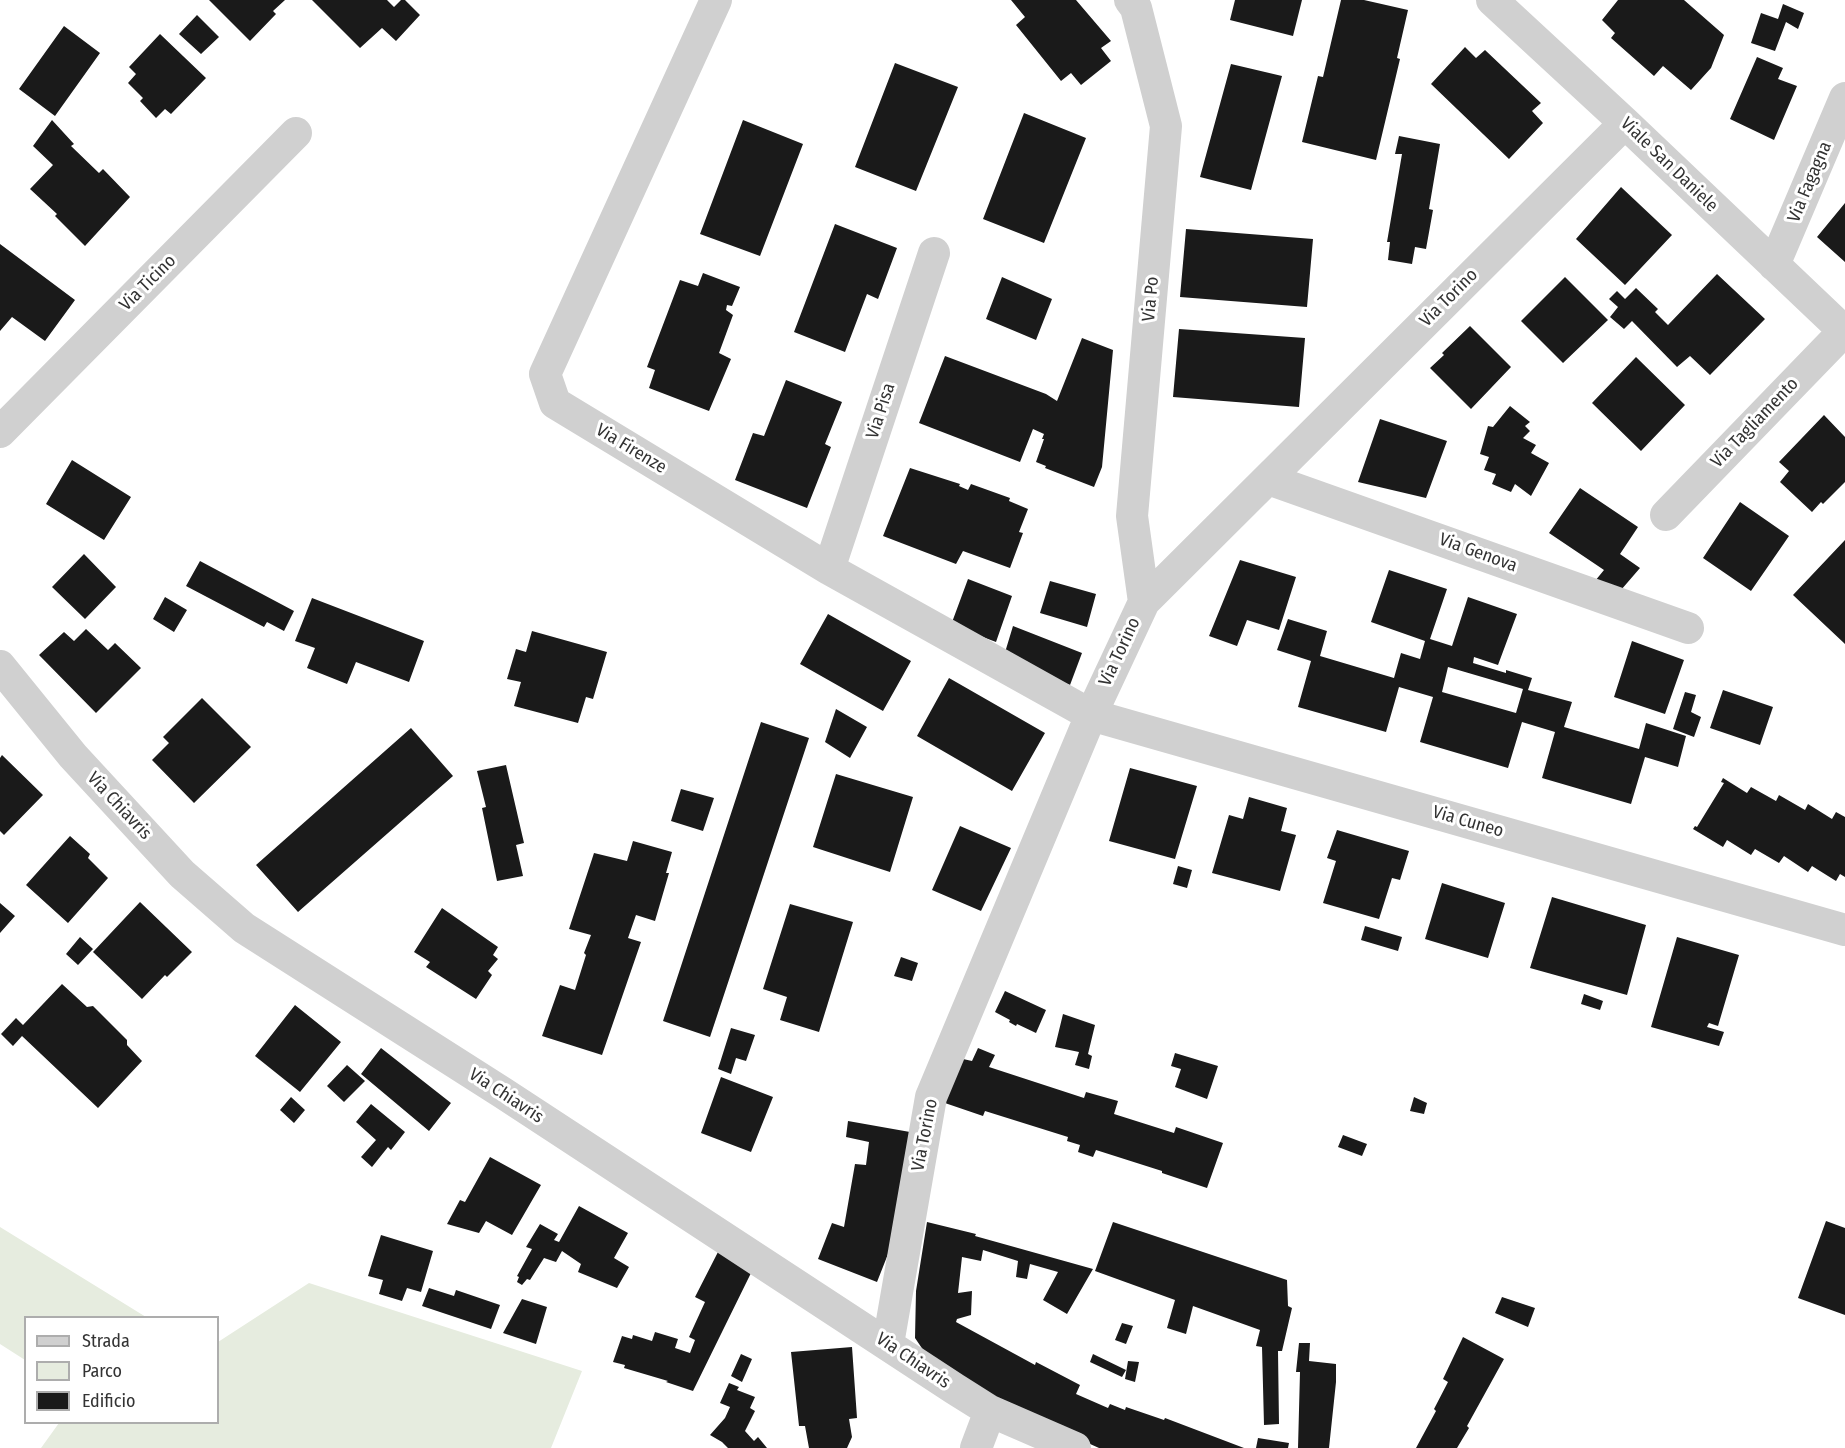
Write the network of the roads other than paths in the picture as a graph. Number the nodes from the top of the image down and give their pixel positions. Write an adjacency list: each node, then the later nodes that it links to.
1 (716, 0): 13 (street, Via Firenze)
2 (1130, 0): 14 (street, Via Po)
3 (1492, 0): 5 (street, Viale San Daniele)
4 (1845, 98): 8 (street, Via Fagagna)
5 (1625, 123): 8 (street, Viale San Daniele); 11 (street, Via Torino)
6 (296, 133): 10 (street, Via Ticino)
7 (934, 253): 13 (street, Via Pisa)
8 (1774, 266): 9 (street, Viale San Daniele)
9 (1844, 332): 12 (street, Via Tagliamento)
10 (0, 432)
11 (1268, 479): 14 (street, Via Torino); 15 (street, Via Genova)
12 (1666, 515)
13 (828, 569): 17 (street, Via Firenze)
14 (1144, 602): 17 (street, Via Torino)
15 (1688, 628)
16 (0, 666): 19 (street, Via Chiavris)
17 (1091, 715): 18 (street, Via Cuneo); 19 (street, Via Torino)
18 (1845, 930)
19 (888, 1344): 20 (street, Via Chiavris)
20 (990, 1411): 21 (street); 22 (street, Via Chiavris)
21 (976, 1448)
22 (1075, 1448)

